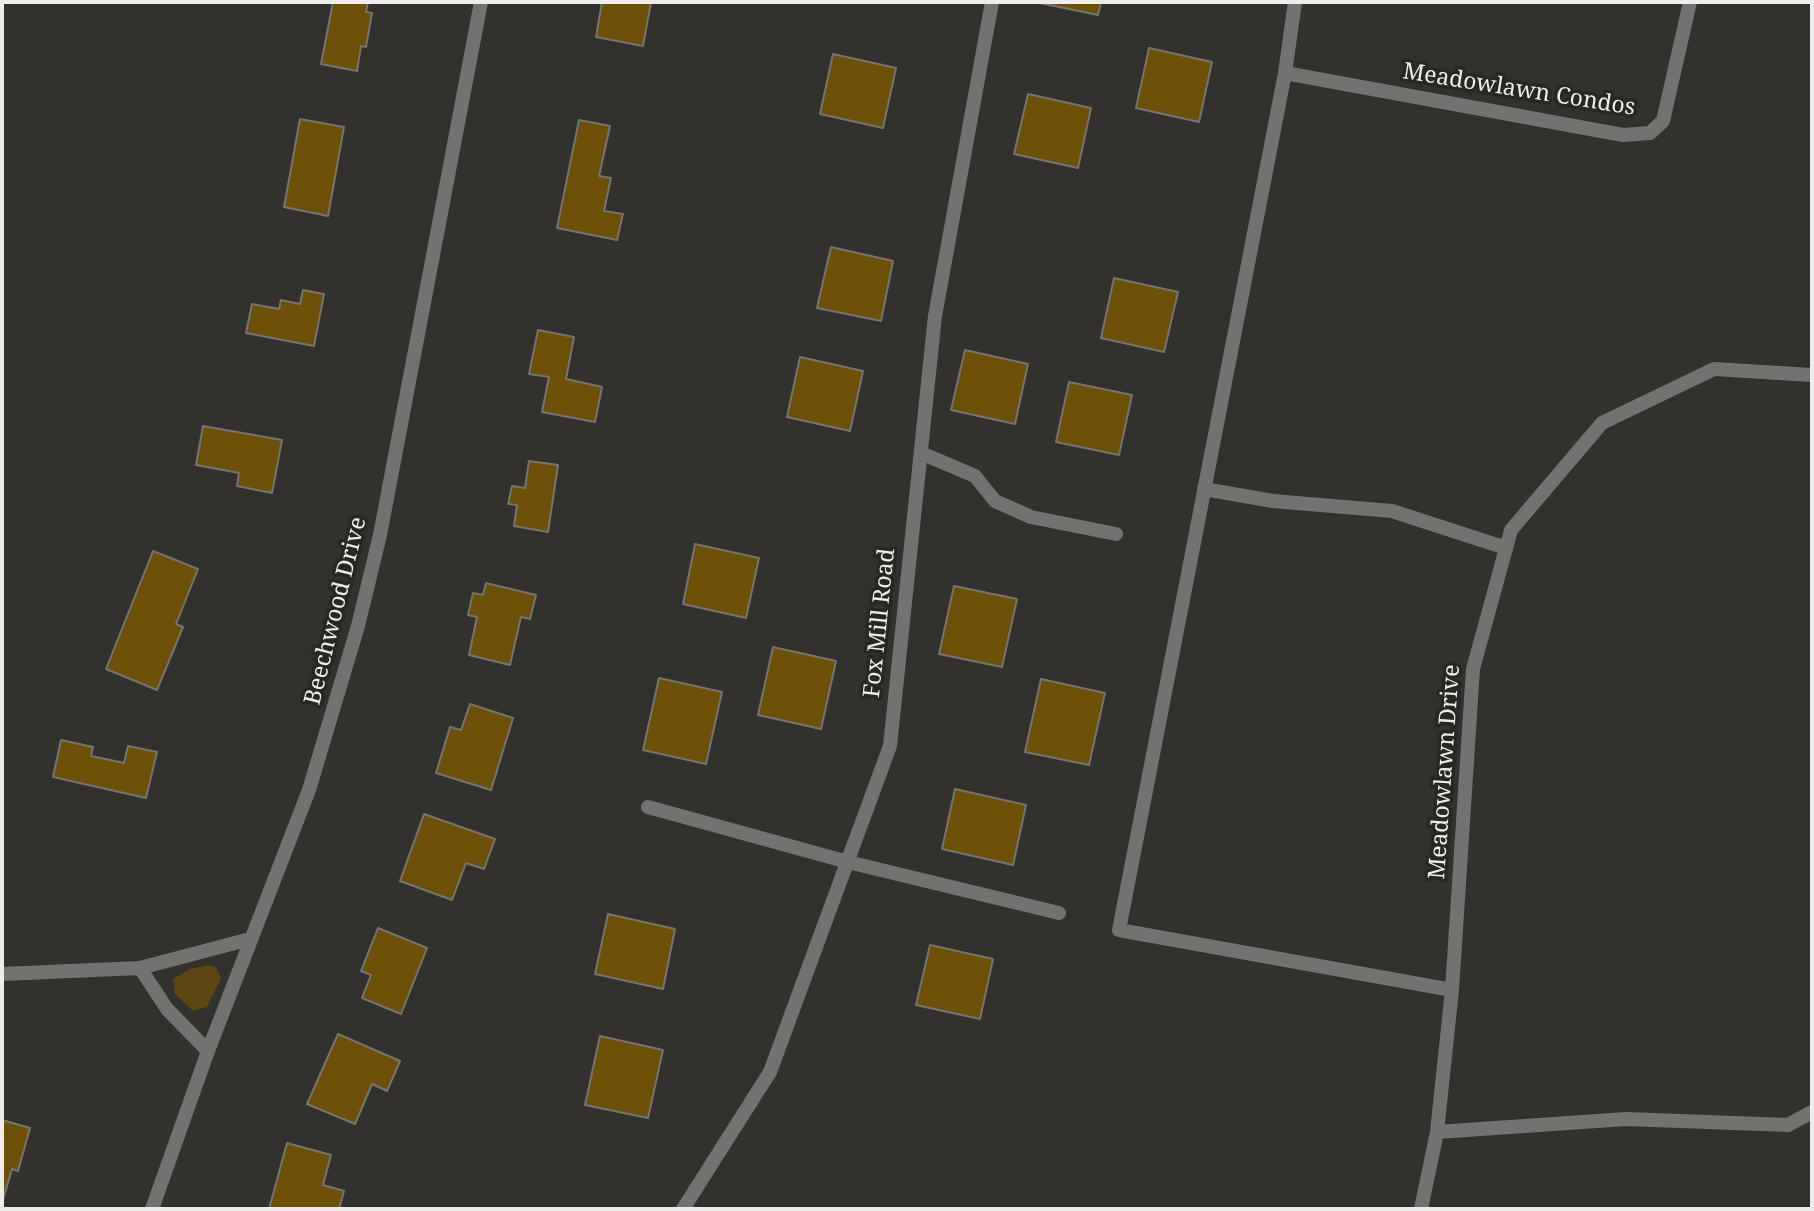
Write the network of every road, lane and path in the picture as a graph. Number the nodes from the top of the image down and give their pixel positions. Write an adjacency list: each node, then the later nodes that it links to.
1 (481, 2): 14 (street, Beechwood Drive)
2 (992, 2): 7 (street, Fox Mill Road)
3 (1295, 2): 5 (street)
4 (1690, 2): 5 (street, Meadowlawn Condos)
5 (1285, 73): 8 (street)
6 (1812, 375): 10 (street, Meadowlawn Drive)
7 (920, 453): 9 (street); 12 (street, Fox Mill Road)
8 (1204, 489): 10 (street); 17 (street)
9 (1116, 534)
10 (1506, 548): 17 (street, Meadowlawn Drive)
11 (648, 807): 12 (street)
12 (848, 862): 13 (street); 22 (street, Fox Mill Road)
13 (1059, 913)
14 (250, 939): 15 (street); 18 (street, Beechwood Drive)
15 (140, 968): 16 (street); 18 (street)
16 (2, 974)
17 (1452, 990): 20 (street, Meadowlawn Drive)
18 (208, 1051): 21 (street, Beechwood Drive)
19 (1812, 1112): 20 (street)
20 (1437, 1132): 23 (street, Meadowlawn Drive)
21 (152, 1209)
22 (683, 1209)
23 (1421, 1209)

